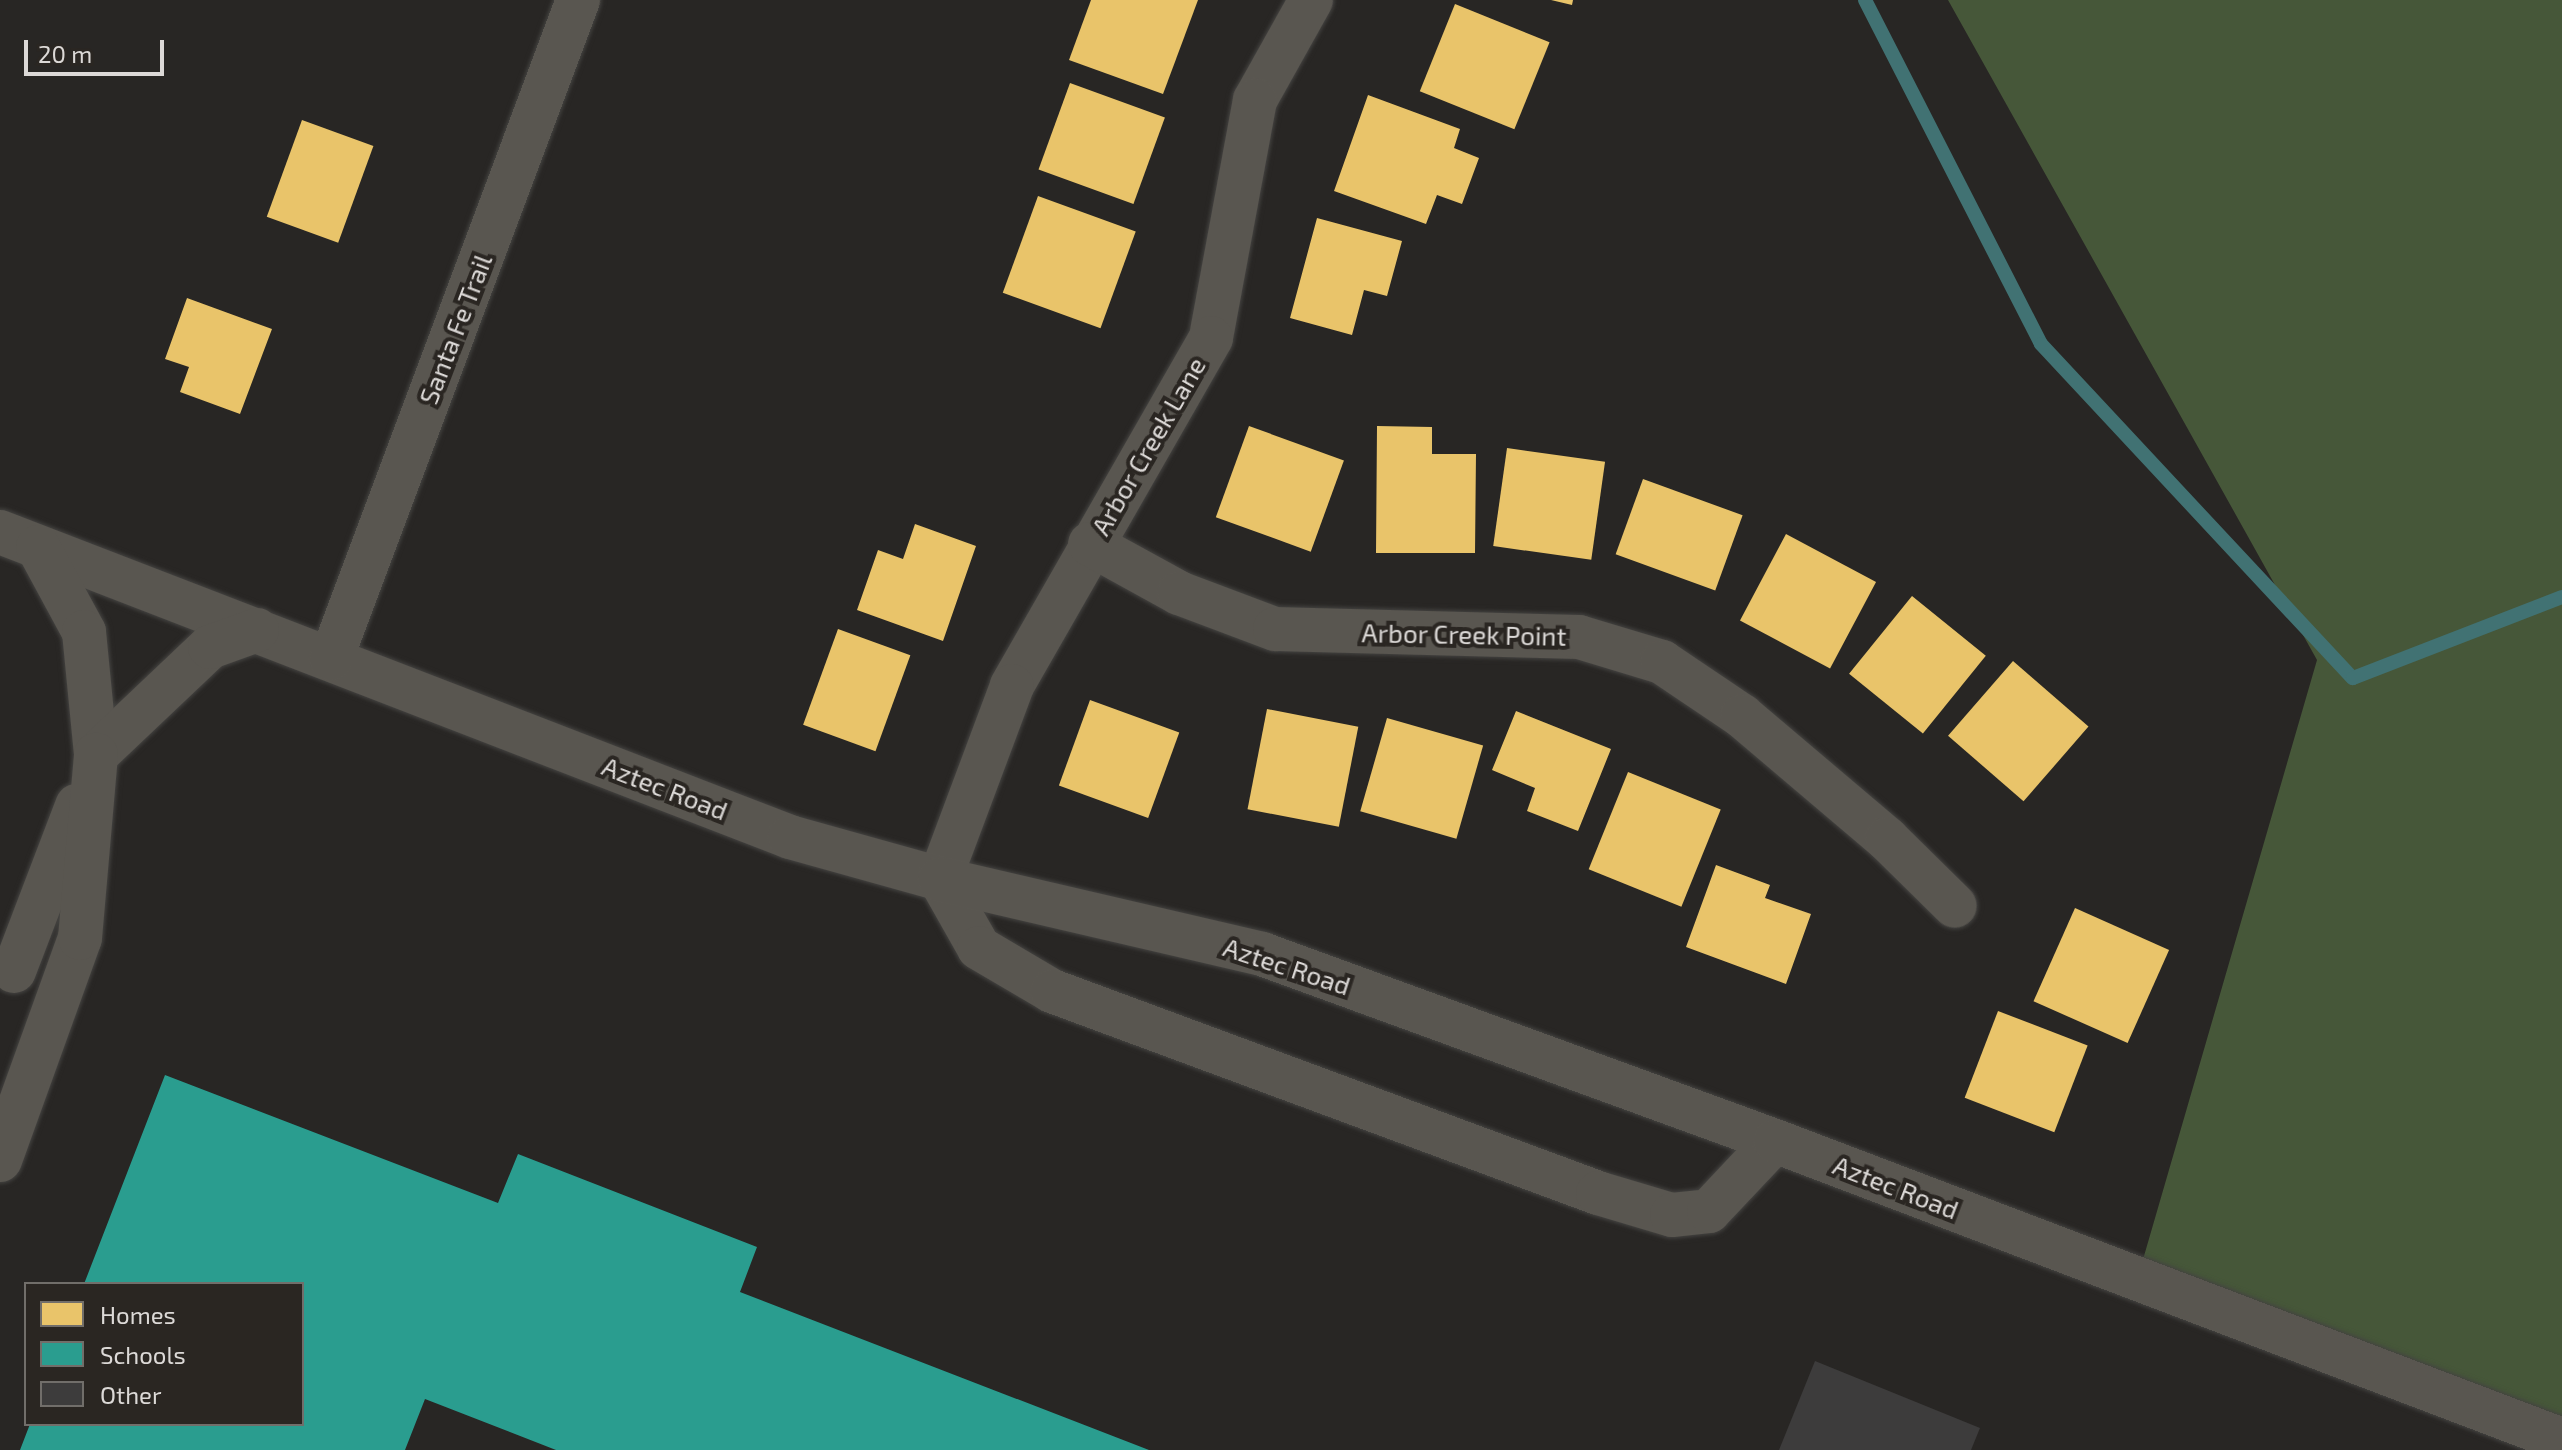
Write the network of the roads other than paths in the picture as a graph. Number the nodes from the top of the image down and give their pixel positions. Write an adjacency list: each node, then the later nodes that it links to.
1 (578, 0): 6 (street, Santa Fe Trail)
2 (1311, 0): 4 (street, Arbor Creek Lane)
3 (19, 539): 5 (street, Aztec Road); 7 (street)
4 (1090, 544): 8 (street, Arbor Creek Lane); 9 (street, Arbor Creek Point)
5 (257, 630): 6 (street, Aztec Road); 7 (street)
6 (331, 659): 8 (street, Aztec Road)
7 (96, 755): 10 (street); 12 (street)
8 (940, 879): 11 (street, Aztec Road); 11 (street)
9 (1955, 906)
10 (14, 971)
11 (1775, 1141): 13 (street, Aztec Road)
12 (0, 1160)
13 (2562, 1440)

